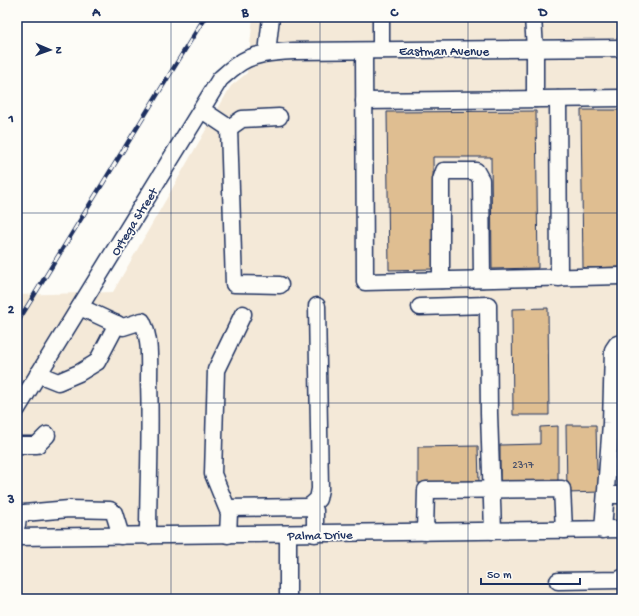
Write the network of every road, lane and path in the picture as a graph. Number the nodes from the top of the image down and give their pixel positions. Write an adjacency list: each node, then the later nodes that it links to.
1 (271, 17): 8 (street)
2 (381, 17): 5 (street)
3 (533, 17): 6 (street)
4 (622, 48): 6 (street, Eastman Avenue)
5 (381, 50): 6 (street, Eastman Avenue); 7 (street, Eastman Avenue)
6 (535, 50): 10 (street)
7 (364, 51): 8 (street, Eastman Avenue); 12 (street)
8 (267, 53): 13 (street, Ortega Street)
9 (622, 98): 11 (street)
10 (535, 99): 11 (street); 12 (street)
11 (558, 99): 17 (street)
12 (364, 101): 19 (street)
13 (202, 110): 15 (street); 23 (street, Ortega Street)
14 (279, 117): 15 (street)
15 (229, 128): 20 (street)
16 (622, 276): 17 (street)
17 (559, 278): 18 (street)
18 (482, 279): 19 (street); 19 (street)
19 (441, 280)
20 (280, 285)
21 (317, 306): 34 (street)
22 (420, 307): 32 (street)
23 (80, 308): 25 (street); 27 (street, Ortega Street)
24 (243, 314): 35 (street)
25 (117, 324): 27 (street); 46 (street)
26 (622, 343): 31 (street)
27 (38, 374): 28 (street, Ortega Street)
28 (17, 409)
29 (47, 435): 30 (street)
30 (17, 445)
31 (616, 459): 33 (street)
32 (492, 490): 37 (street); 40 (street); 41 (street)
33 (614, 495): 38 (street)
34 (309, 507): 35 (street); 43 (street)
35 (228, 508): 44 (street)
36 (17, 525): 45 (street)
37 (564, 530): 38 (street, Palma Drive); 40 (street, Palma Drive)
38 (603, 530): 39 (street, Palma Drive)
39 (622, 530)
40 (493, 531): 41 (street, Palma Drive)
41 (425, 532): 43 (street, Palma Drive)
42 (288, 534): 43 (street, Palma Drive); 44 (street, Palma Drive); 50 (street)
43 (315, 534)
44 (228, 535): 46 (street, Palma Drive)
45 (121, 536): 46 (street, Palma Drive); 47 (street, Palma Drive)
46 (148, 536)
47 (17, 537)
48 (622, 578): 49 (street)
49 (558, 581)
50 (288, 599)

